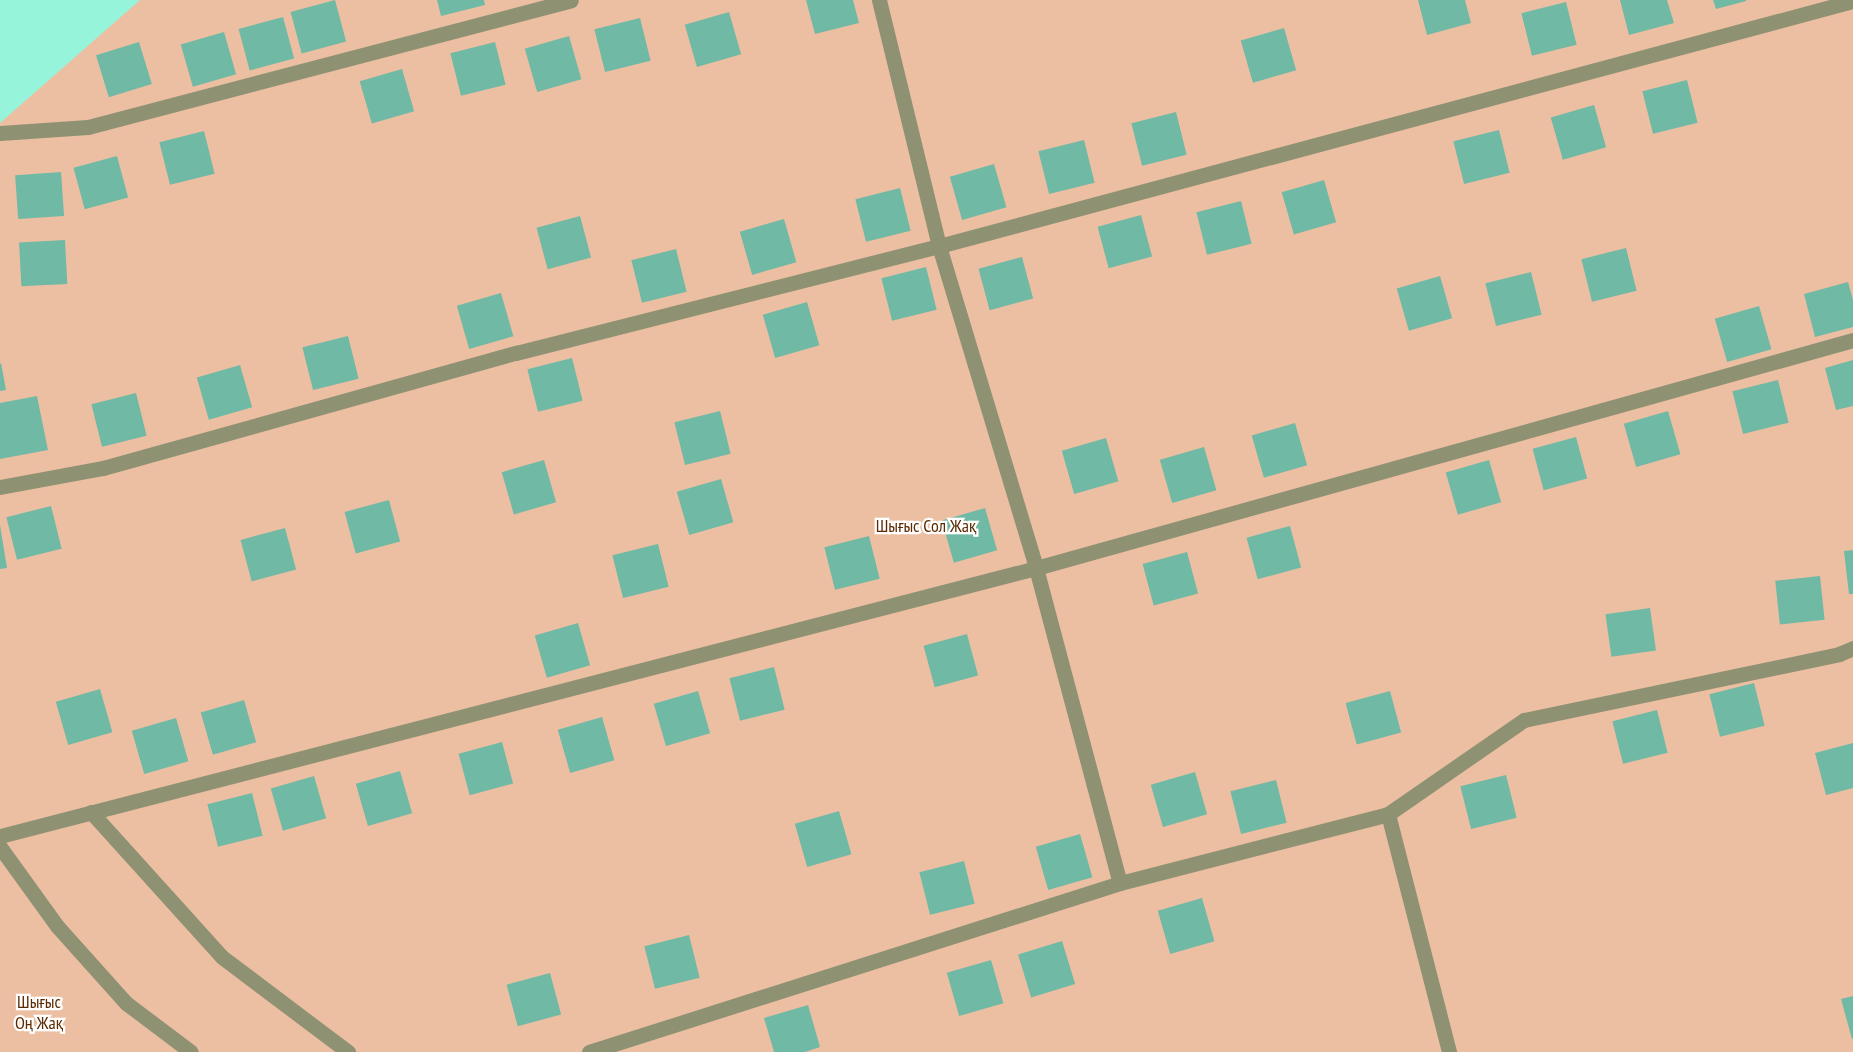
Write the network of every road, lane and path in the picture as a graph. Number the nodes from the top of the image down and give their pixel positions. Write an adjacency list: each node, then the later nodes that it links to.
1 (571, 0): 4 (street)
2 (879, 0): 5 (street)
3 (1853, 1): 5 (street)
4 (0, 133)
5 (939, 246): 7 (street); 8 (street)
6 (1853, 340): 8 (street)
7 (0, 487)
8 (1036, 567): 10 (street); 14 (street)
9 (1853, 648): 11 (street)
10 (91, 812): 12 (street); 16 (street)
11 (1388, 814): 14 (street); 18 (street)
12 (0, 836)
13 (0, 847): 15 (street)
14 (1120, 883): 17 (street)
15 (190, 1052)
16 (348, 1052)
17 (589, 1052)
18 (1449, 1052)

